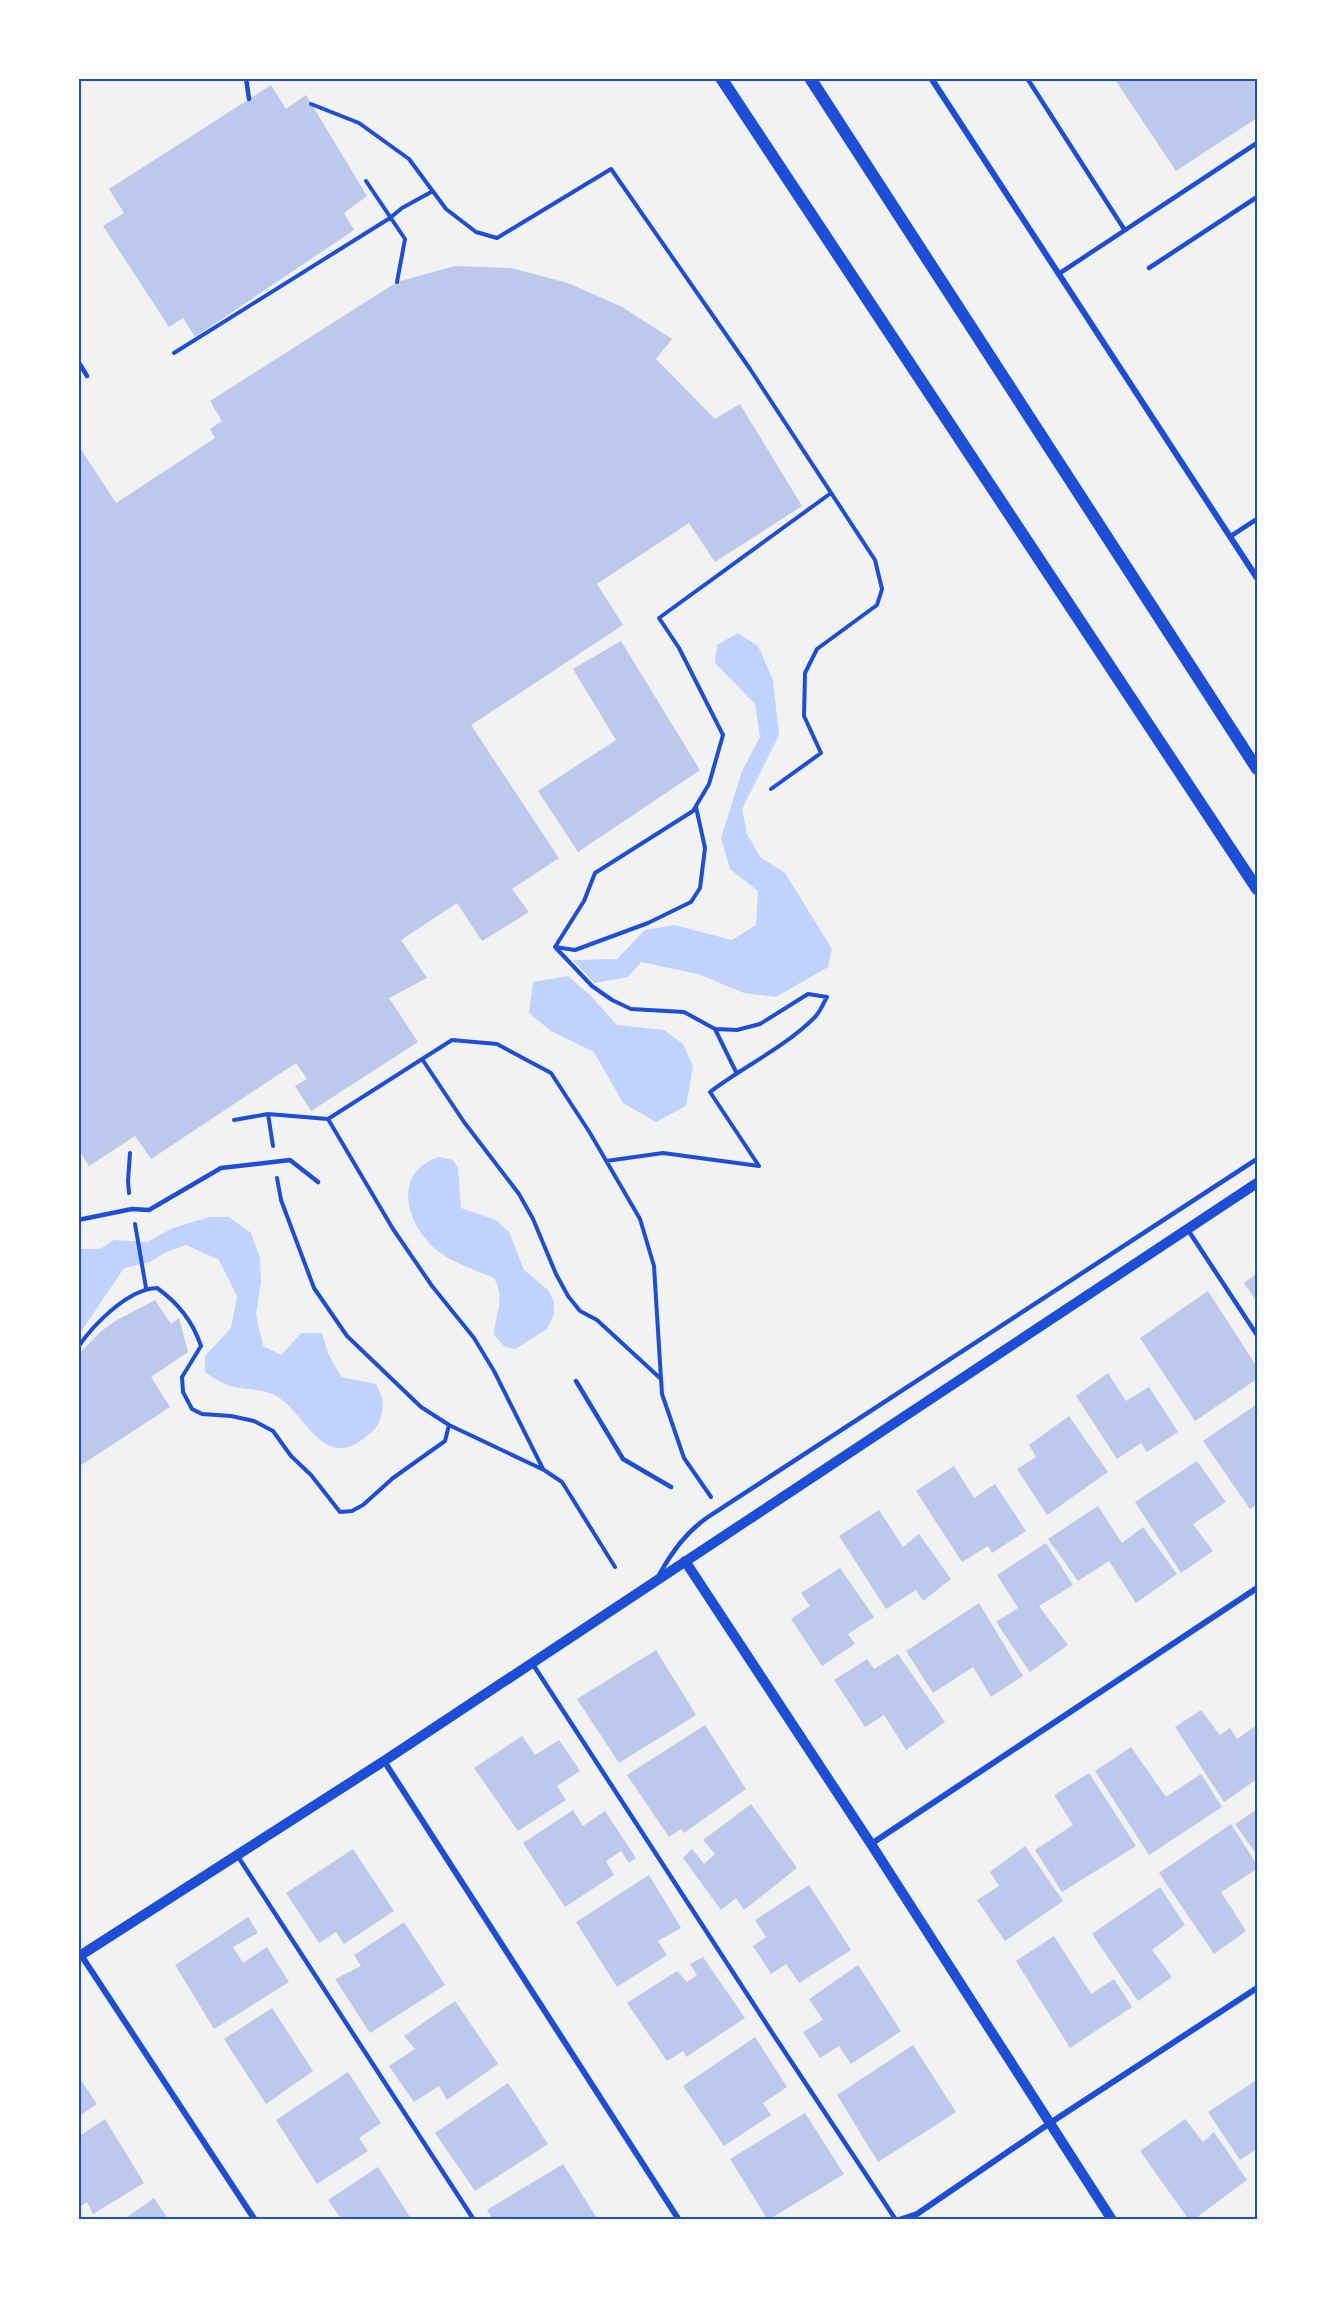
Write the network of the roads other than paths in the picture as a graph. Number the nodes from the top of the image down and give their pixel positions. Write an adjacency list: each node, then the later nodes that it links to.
1 (246, 78): 6 (lane)
2 (721, 78): 18 (main road)
3 (810, 78): 17 (main road)
4 (931, 78): 11 (street)
5 (1027, 78): 9 (lane)
6 (249, 99)
7 (1257, 143): 9 (lane)
8 (1257, 197): 10 (lane)
9 (1124, 229): 11 (lane)
10 (1149, 268)
11 (1060, 273): 15 (street)
12 (78, 361): 13 (lane)
13 (87, 376)
14 (1257, 519): 15 (lane)
15 (1231, 536): 16 (street)
16 (1257, 578)
17 (1257, 769)
18 (1257, 889)
19 (1257, 1159): 28 (lane)
20 (318, 1182): 22 (lane)
21 (1257, 1183): 23 (street)
22 (78, 1220)
23 (1188, 1230): 24 (lane); 27 (street)
24 (1257, 1335)
25 (576, 1381): 26 (lane)
26 (671, 1487)
27 (685, 1561): 28 (street); 32 (street)
28 (656, 1580): 30 (street)
29 (1257, 1588): 32 (street)
30 (532, 1663): 31 (street); 40 (lane)
31 (384, 1761): 33 (street); 39 (street)
32 (871, 1844): 36 (street)
33 (237, 1855): 34 (street); 38 (lane)
34 (80, 1956): 37 (street)
35 (1257, 1988): 36 (street)
36 (1050, 2123): 40 (street); 41 (street)
37 (255, 2220)
38 (474, 2220)
39 (679, 2220)
40 (898, 2220)
41 (1112, 2220)

